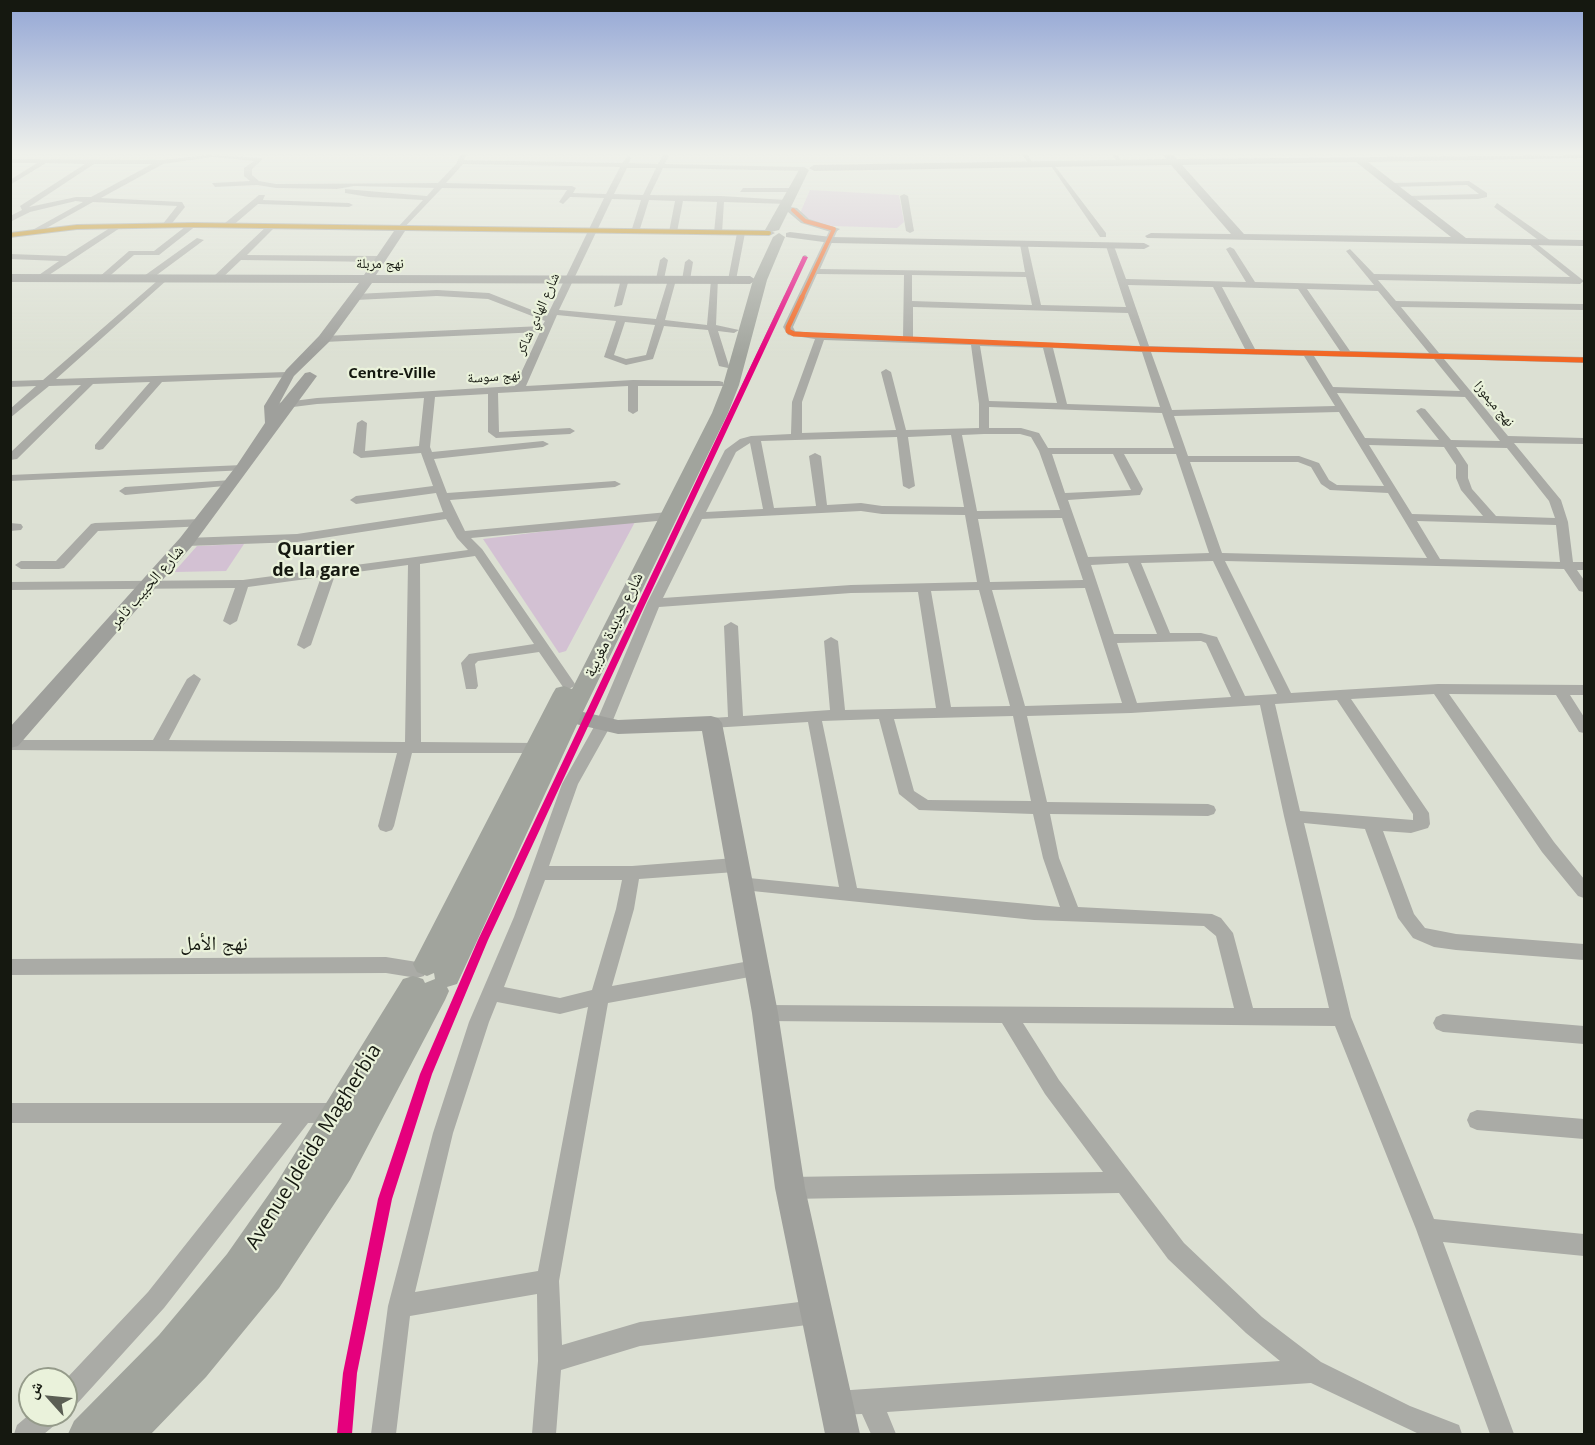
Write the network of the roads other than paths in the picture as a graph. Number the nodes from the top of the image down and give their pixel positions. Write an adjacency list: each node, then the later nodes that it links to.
1 (51, 222): 27 (street)
2 (168, 222): 16 (street)
3 (231, 222): 18 (street)
4 (407, 222): 21 (street)
5 (595, 222): 22 (street, شارع الهادي شاكر)
6 (638, 222): 24 (street)
7 (675, 222): 25 (street)
8 (719, 222): 28 (street)
9 (778, 222): 26 (main road, شارع جديدة مغربية)
10 (806, 222): 30 (main road)
11 (909, 222): 23 (street)
12 (1094, 222): 31 (street)
13 (1227, 222): 33 (street)
14 (1440, 222): 36 (street)
15 (1517, 222): 41 (street)
16 (166, 225): 17 (street); 19 (street)
17 (193, 225): 18 (street); 56 (street)
18 (228, 225): 20 (street)
19 (119, 226): 27 (street); 47 (street)
20 (272, 226): 21 (street); 45 (street)
21 (401, 229): 22 (street); 46 (street, شارع الحبيب ثامر)
22 (591, 231): 24 (street); 60 (street, شارع الهادي شاكر)
23 (910, 231): 30 (street); 31 (street)
24 (635, 232): 25 (street)
25 (673, 232): 28 (street)
26 (779, 232): 29 (street); 30 (street); 66 (main road, شارع جديدة مغربية)
27 (31, 233): 32 (street)
28 (718, 233): 29 (street)
29 (741, 233): 66 (street)
30 (833, 235): 38 (street); 50 (street)
31 (1103, 235): 35 (street)
32 (10, 236)
33 (1241, 238): 35 (street); 36 (street)
34 (200, 240): 57 (street)
35 (1147, 241): 39 (street); 40 (street)
36 (1464, 242): 41 (street)
37 (1584, 243): 41 (street)
38 (1024, 244): 39 (street); 52 (street)
39 (1110, 246): 67 (street)
40 (1230, 249): 42 (street); 70 (street)
41 (1548, 249): 42 (street); 44 (street); 68 (street)
42 (1350, 251): 54 (street, نهج ميموزا)
43 (10, 256): 47 (street)
44 (1584, 256)
45 (238, 257): 46 (street); 59 (street)
46 (380, 258): 62 (street, شارع الحبيب ثامر)
47 (68, 259): 53 (street)
48 (664, 260): 63 (street)
49 (689, 262): 64 (street)
50 (816, 271): 51 (street); 86 (street)
51 (908, 273): 52 (street); 74 (street)
52 (1030, 275): 78 (street)
53 (40, 277): 55 (street, نهج مربلة); 56 (street, نهج مربلة)
54 (1371, 277): 68 (street); 72 (street, نهج ميموزا)
55 (10, 278)
56 (102, 278): 57 (street, نهج مربلة)
57 (147, 278): 58 (street, نهج مربلة)
58 (164, 278): 59 (street, نهج مربلة); 104 (street)
59 (216, 279): 62 (street, نهج مربلة)
60 (568, 279): 61 (street, نهج مربلة); 62 (street, نهج مربلة); 81 (street, شارع الهادي شاكر)
61 (625, 279): 63 (street, نهج مربلة); 76 (street)
62 (366, 280): 73 (street, شارع الحبيب ثامر)
63 (666, 280): 64 (street, نهج مربلة); 82 (street)
64 (686, 280): 65 (street, نهج مربلة)
65 (715, 280): 66 (street, نهج مربلة); 83 (street)
66 (747, 280): 84 (main road, شارع جديدة مغربية); 152 (main road, شارع جديدة مغربية)
67 (1124, 282): 69 (street); 79 (street)
68 (1581, 283)
69 (1216, 284): 70 (street); 91 (street)
70 (1252, 285): 71 (street)
71 (1301, 286): 72 (street); 93 (street)
72 (1379, 288): 75 (street, نهج ميموزا)
73 (356, 297): 81 (street); 85 (street, شارع الحبيب ثامر)
74 (908, 304): 78 (street); 87 (street)
75 (1392, 304): 77 (street); 94 (street, نهج ميموزا)
76 (617, 305)
77 (1584, 307)
78 (1037, 308): 79 (street)
79 (1132, 310): 90 (street)
80 (621, 320): 81 (street); 82 (street); 82 (street)
81 (549, 321): 85 (street); 105 (street, شارع الهادي شاكر)
82 (660, 324): 83 (street)
83 (712, 329): 84 (street); 99 (street)
84 (734, 330): 99 (main road, شارع جديدة مغربية)
85 (328, 336): 97 (street, شارع الحبيب ثامر); 98 (street, شارع الحبيب ثامر)
86 (820, 337): 87 (street); 124 (street)
87 (908, 340): 88 (street)
88 (975, 342): 89 (street); 110 (street)
89 (1047, 345): 90 (street); 112 (street)
90 (1145, 349): 91 (street); 115 (street)
91 (1252, 352): 92 (street)
92 (1308, 354): 93 (street); 106 (street)
93 (1347, 354): 94 (street)
94 (1435, 357): 95 (street); 108 (street, نهج ميموزا)
95 (1584, 360)
96 (886, 372): 123 (street)
97 (289, 375): 98 (street); 100 (street); 118 (street, شارع الحبيب ثامر)
98 (311, 375): 111 (street, شارع الحبيب ثامر)
99 (722, 375): 102 (street, نهج سوسة); 152 (main road, شارع جديدة مغربية)
100 (159, 379): 101 (street); 131 (street)
101 (90, 382): 104 (street); 137 (street)
102 (633, 382): 105 (street, نهج سوسة); 114 (street)
103 (10, 384): 104 (street)
104 (44, 384): 117 (street)
105 (519, 389): 107 (street, نهج سوسة)
106 (1330, 390): 108 (street); 113 (street)
107 (493, 391): 109 (street, نهج سوسة); 120 (street)
108 (1466, 394): 128 (street, نهج ميموزا)
109 (430, 395): 111 (street, نهج سوسة); 134 (street)
110 (984, 404): 112 (street); 121 (street)
111 (289, 405): 118 (street, شارع الحبيب ثامر)
112 (1063, 407): 115 (street)
113 (1342, 409): 115 (street); 126 (street)
114 (633, 411)
115 (1166, 411): 135 (street)
116 (1420, 411): 130 (street)
117 (10, 415)
118 (272, 415): 138 (street, شارع الحبيب ثامر)
119 (362, 423): 134 (street)
120 (570, 430)
121 (984, 431): 122 (street); 132 (street)
122 (956, 432): 123 (street); 149 (street)
123 (902, 434): 124 (street); 141 (street)
124 (796, 437): 125 (street)
125 (755, 438): 148 (street); 153 (street)
126 (1361, 441): 130 (street); 142 (street)
127 (1584, 441): 128 (street)
128 (1505, 442): 130 (street); 156 (street, نهج ميموزا)
129 (543, 444): 134 (street)
130 (1449, 444): 155 (street)
131 (99, 447)
132 (1045, 451): 133 (street); 145 (street)
133 (1117, 451): 135 (street); 145 (street)
134 (426, 452): 144 (street)
135 (1181, 455): 142 (street); 161 (street)
136 (815, 456): 147 (street)
137 (13, 457)
138 (238, 476): 139 (street); 143 (street); 157 (street, شارع الحبيب ثامر)
139 (12, 479)
140 (615, 484): 144 (street)
141 (909, 486)
142 (1391, 490): 154 (street)
143 (125, 491)
144 (442, 493): 146 (street); 151 (street)
145 (1061, 497): 150 (street)
146 (356, 500)
147 (822, 509): 148 (street); 149 (street)
148 (769, 511): 153 (street)
149 (971, 513): 150 (street); 171 (street)
150 (1067, 514): 163 (street)
151 (450, 515): 158 (street); 159 (street)
152 (660, 516): 158 (street); 186 (main road, شارع جديدة مغربية); 199 (main road, شارع جديدة مغربية)
153 (699, 516): 177 (street)
154 (1408, 517): 155 (street); 165 (street)
155 (1492, 519): 156 (street)
156 (1562, 522): 167 (street, نهج ميموزا)
157 (202, 523): 159 (street, شارع الحبيب ثامر); 166 (street)
158 (462, 535): 160 (street)
159 (186, 542): 174 (street, شارع الحبيب ثامر)
160 (478, 552): 164 (street); 184 (street)
161 (1216, 557): 162 (street); 165 (street); 192 (street)
162 (1133, 559): 163 (street); 180 (street)
163 (1083, 561): 172 (street)
164 (414, 562): 169 (street); 207 (street)
165 (1436, 562): 167 (street)
166 (21, 565)
167 (1567, 566): 168 (street); 176 (street)
168 (1584, 566)
169 (329, 573): 170 (street); 183 (street)
170 (243, 584): 174 (street); 178 (street)
171 (984, 584): 172 (street); 175 (street); 196 (street)
172 (1091, 584): 181 (street)
173 (10, 586): 174 (street)
174 (148, 586): 205 (street, شارع الحبيب ثامر)
175 (924, 587): 177 (street); 197 (street)
176 (1584, 588)
177 (654, 603): 203 (street)
178 (230, 621)
179 (731, 626): 202 (street)
180 (1166, 637): 181 (street); 194 (street)
181 (1109, 639): 195 (street)
182 (831, 641): 201 (street)
183 (304, 645)
184 (543, 647): 186 (street); 187 (street)
185 (194, 679): 206 (street)
186 (568, 684): 208 (main road, شارع جديدة مغربية)
187 (471, 686)
188 (1438, 689): 189 (street); 191 (street); 217 (street)
189 (1560, 690): 190 (street); 204 (street)
190 (1584, 690)
191 (1340, 694): 192 (street); 212 (street)
192 (1286, 697): 193 (street)
193 (1266, 699): 194 (street); 211 (street)
194 (1240, 700): 195 (street)
195 (1131, 708): 196 (street)
196 (1019, 711): 197 (street); 209 (street)
197 (944, 713): 198 (street)
198 (885, 715): 201 (street); 209 (street)
199 (570, 716): 203 (street); 223 (main road, شارع جديدة مغربية)
200 (814, 716): 201 (street); 202 (street); 218 (street)
201 (838, 716)
202 (723, 722): 203 (street); 216 (street)
203 (603, 725): 214 (street)
204 (1584, 728)
205 (10, 743): 206 (street)
206 (158, 746): 207 (street)
207 (409, 747): 208 (street); 213 (street)
208 (537, 748): 223 (main road, شارع جديدة مغربية)
209 (1040, 809): 210 (street); 219 (street)
210 (1208, 810)
211 (1292, 816): 212 (street); 229 (street)
212 (1371, 822): 220 (street)
213 (386, 826)
214 (538, 873): 215 (street); 224 (street)
215 (632, 873): 216 (street); 225 (street)
216 (737, 874): 218 (street); 222 (street)
217 (1584, 891)
218 (849, 894): 219 (street)
219 (1072, 915): 228 (street)
220 (1584, 952)
221 (10, 967): 223 (street, نهج الأمل)
222 (755, 968): 225 (street); 226 (street)
223 (428, 978): 233 (main road, Avenue Jdeida Magherbia); 250 (main road, Avenue Jdeida Magherbia)
224 (492, 993): 225 (street); 242 (street)
225 (600, 996): 241 (street)
226 (765, 1013): 227 (street); 238 (street)
227 (1008, 1016): 228 (street); 237 (street)
228 (1246, 1017): 229 (street)
229 (1341, 1017): 239 (street)
230 (1443, 1023): 231 (street)
231 (1584, 1035)
232 (303, 1113): 233 (street); 234 (street); 246 (street)
233 (338, 1113): 249 (main road, Avenue Jdeida Magherbia)
234 (12, 1117)
235 (1477, 1120): 236 (street)
236 (1584, 1129)
237 (1122, 1182): 238 (street); 245 (street)
238 (790, 1188): 243 (street)
239 (1427, 1229): 240 (street); 256 (street)
240 (1584, 1245)
241 (548, 1281): 242 (street); 244 (street)
242 (400, 1306): 251 (street)
243 (815, 1312): 244 (street); 248 (street)
244 (550, 1361): 252 (street)
245 (1312, 1371): 247 (street); 255 (street)
246 (78, 1384)
247 (869, 1402): 248 (street); 254 (street)
248 (836, 1403): 253 (street)
249 (87, 1434)
250 (126, 1434)
251 (383, 1434)
252 (544, 1434)
253 (843, 1434)
254 (884, 1434)
255 (1450, 1434)
256 (1502, 1434)

